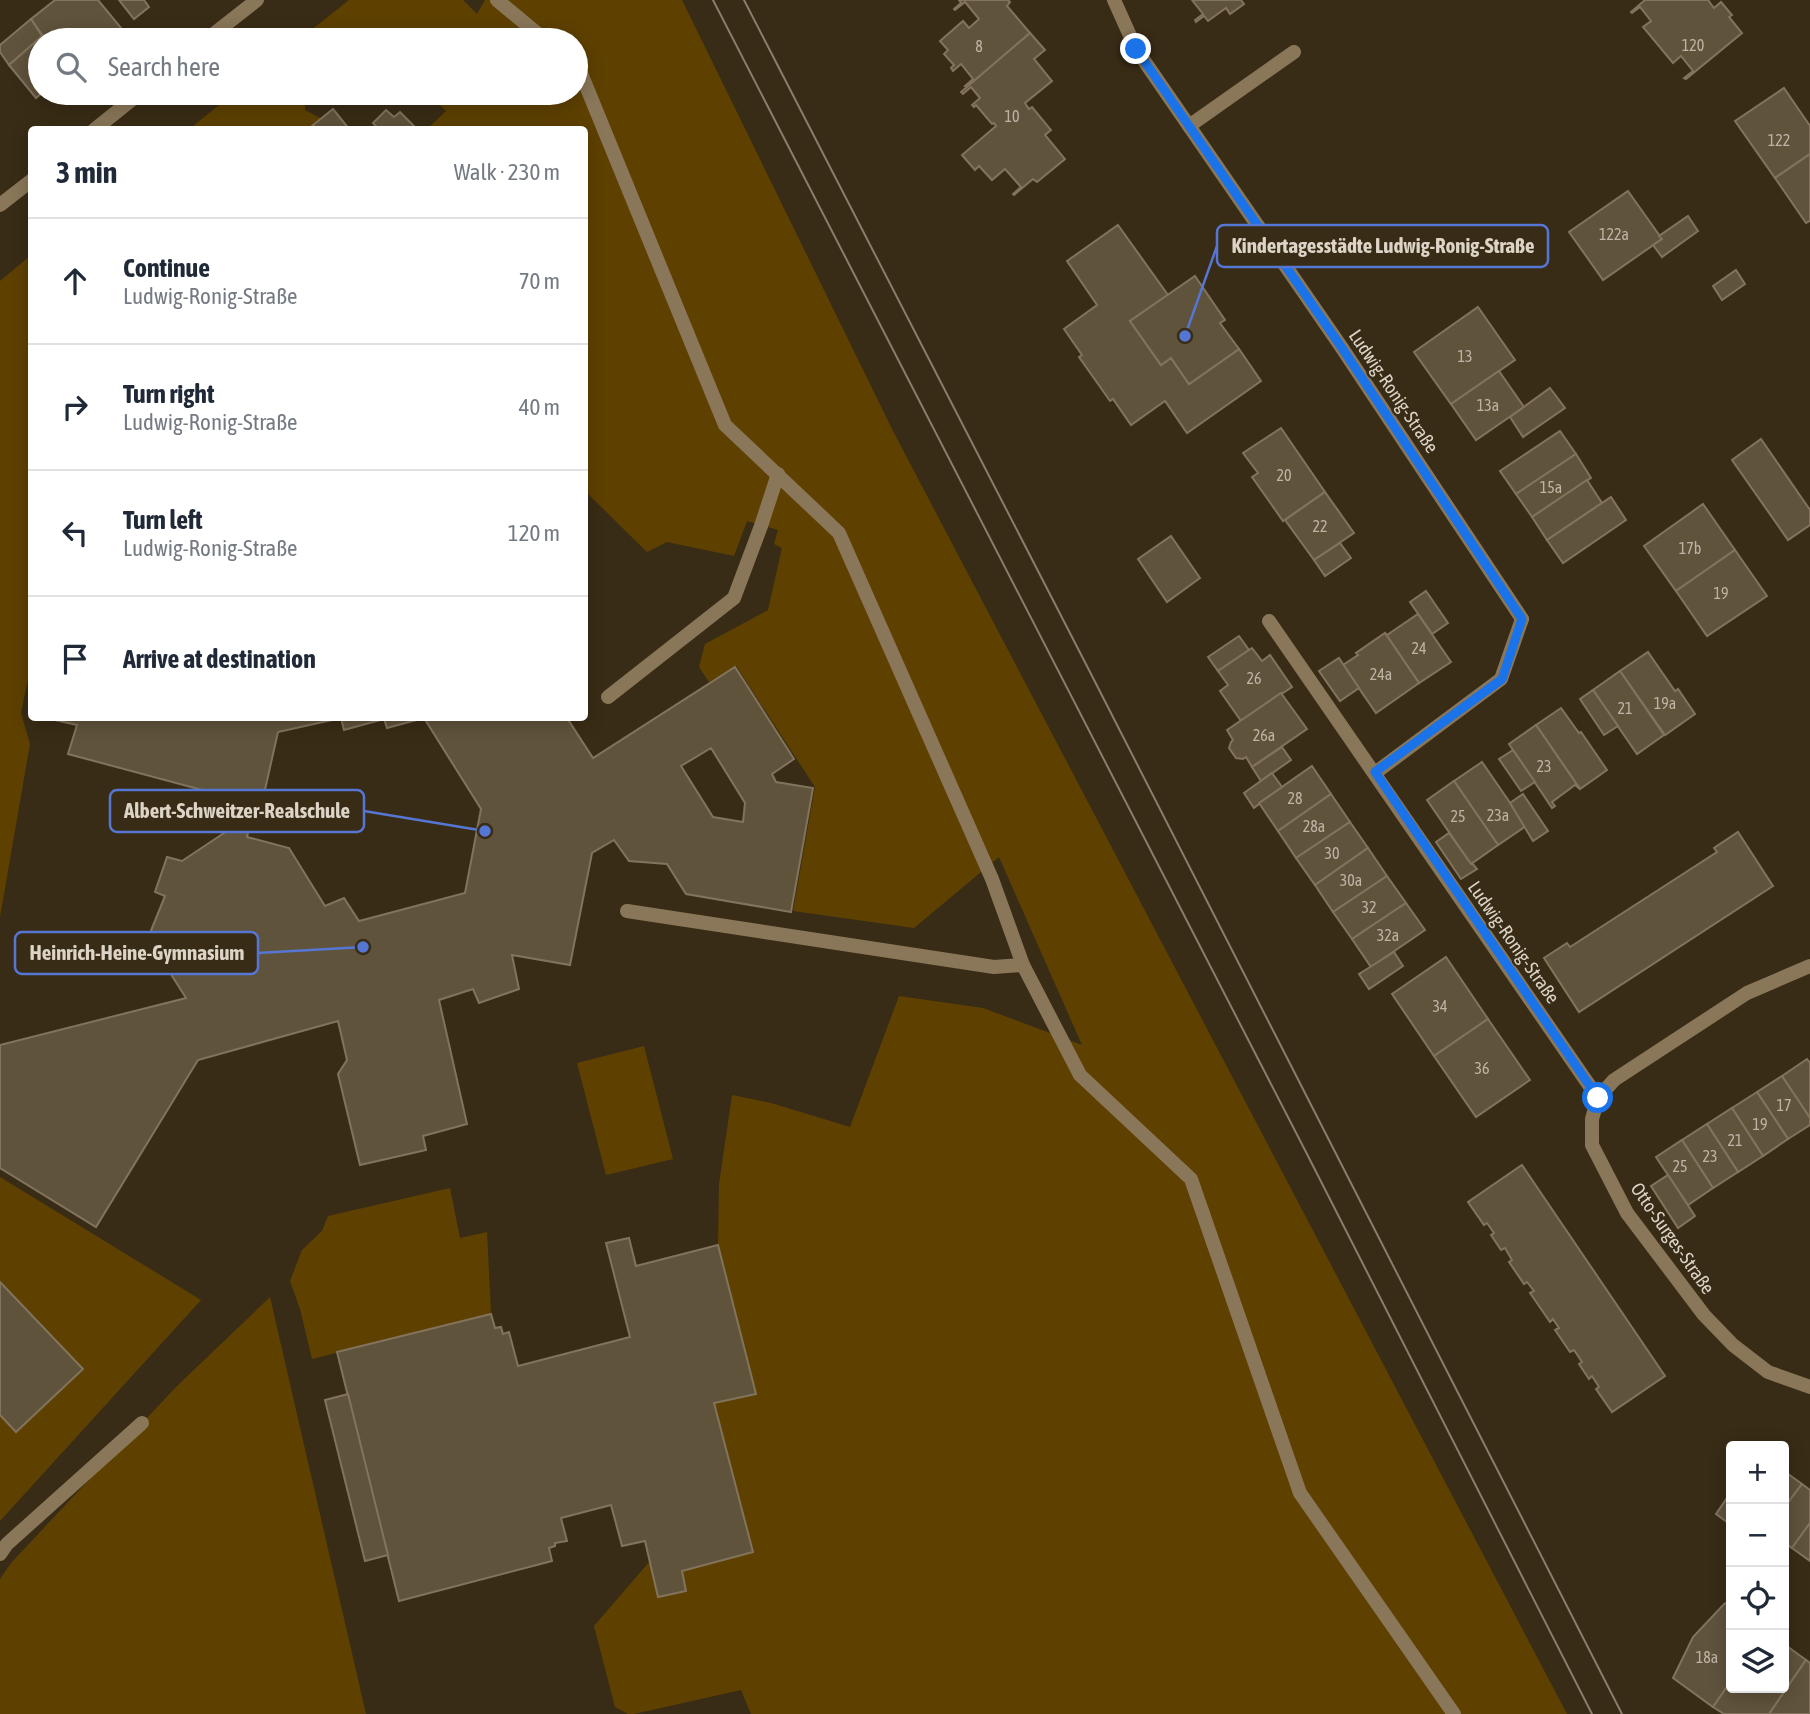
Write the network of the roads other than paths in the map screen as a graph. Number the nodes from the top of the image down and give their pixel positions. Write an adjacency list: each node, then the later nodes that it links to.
1 (257, 0): 4 (street)
2 (497, 0): 5 (street)
3 (1114, 0): 10 (street, Ludwig-Ronig-Straße)
4 (221, 28)
5 (531, 28)
6 (1293, 52): 10 (street)
7 (588, 91): 13 (street)
8 (125, 105): 9 (street)
9 (99, 126)
10 (1189, 127): 16 (street, Ludwig-Ronig-Straße)
11 (28, 183): 12 (street)
12 (0, 205)
13 (778, 474): 15 (street); 18 (street)
14 (1269, 621): 16 (street, Ludwig-Ronig-Straße)
15 (608, 697)
16 (1375, 772): 20 (street, Ludwig-Ronig-Straße)
17 (627, 911): 18 (street)
18 (1023, 965): 24 (street)
19 (1810, 966): 20 (street)
20 (1598, 1098): 21 (street, Otto-Surges-Straße)
21 (1810, 1387)
22 (142, 1423): 23 (street)
23 (0, 1555)
24 (1454, 1714)

